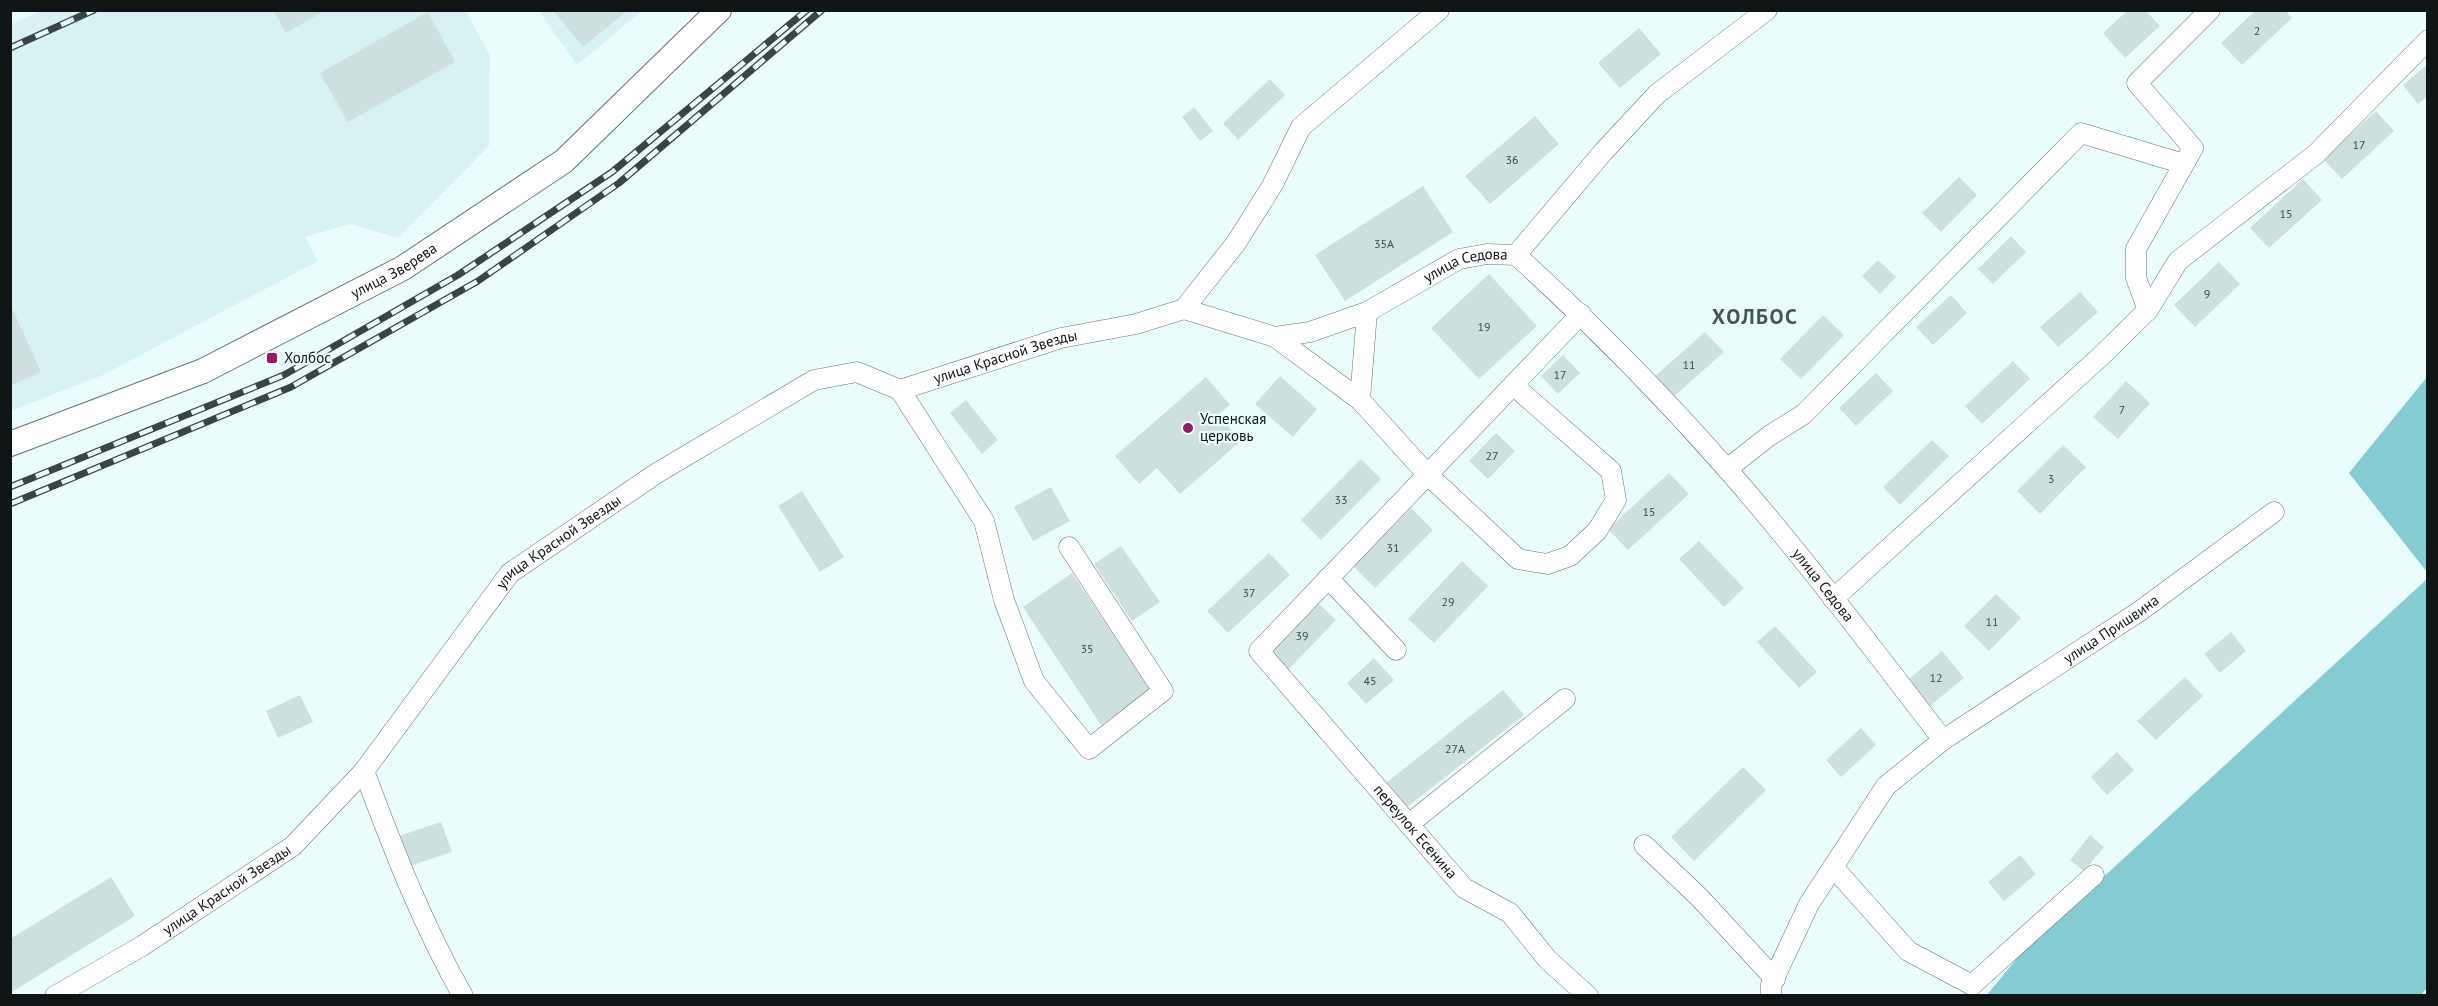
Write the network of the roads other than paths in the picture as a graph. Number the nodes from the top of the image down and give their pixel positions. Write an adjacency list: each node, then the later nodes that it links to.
1 (719, 10): 16 (main road, улица Зверева)
2 (1439, 10): 8 (street)
3 (1767, 10): 7 (street)
4 (2210, 10): 6 (street)
5 (2427, 40): 9 (street)
6 (2184, 164): 9 (street); 17 (street)
7 (1516, 255): 10 (street, улица Седова); 11 (street, улица Седова)
8 (1184, 309): 12 (street, улица Седова); 14 (street, улица Красной Звезды)
9 (2148, 310): 22 (street)
10 (1367, 312): 12 (street, улица Седова); 15 (street)
11 (1581, 314): 13 (street); 17 (street, улица Седова)
12 (1275, 337): 15 (street)
13 (1513, 385): 18 (street); 18 (street)
14 (900, 390): 20 (street); 26 (street, улица Красной Звезды)
15 (1360, 400): 18 (street)
16 (10, 444)
17 (1727, 469): 22 (street, улица Седова)
18 (1427, 474): 21 (street)
19 (2274, 512): 25 (street, улица Пришвина)
20 (1069, 547)
21 (1328, 578): 23 (street); 27 (street, переулок Есенина)
22 (1833, 599): 25 (street, улица Седова)
23 (1396, 650)
24 (1565, 699): 27 (street)
25 (1943, 740): 29 (street, улица Пришвина)
26 (364, 771): 32 (street, улица Красной Звезды); 33 (street)
27 (1409, 824): 34 (street, переулок Есенина)
28 (1644, 845): 31 (street)
29 (1833, 867): 30 (street); 31 (street, улица Пришвина)
30 (2094, 875)
31 (1773, 987)
32 (55, 996)
33 (463, 996)
34 (1588, 996)

